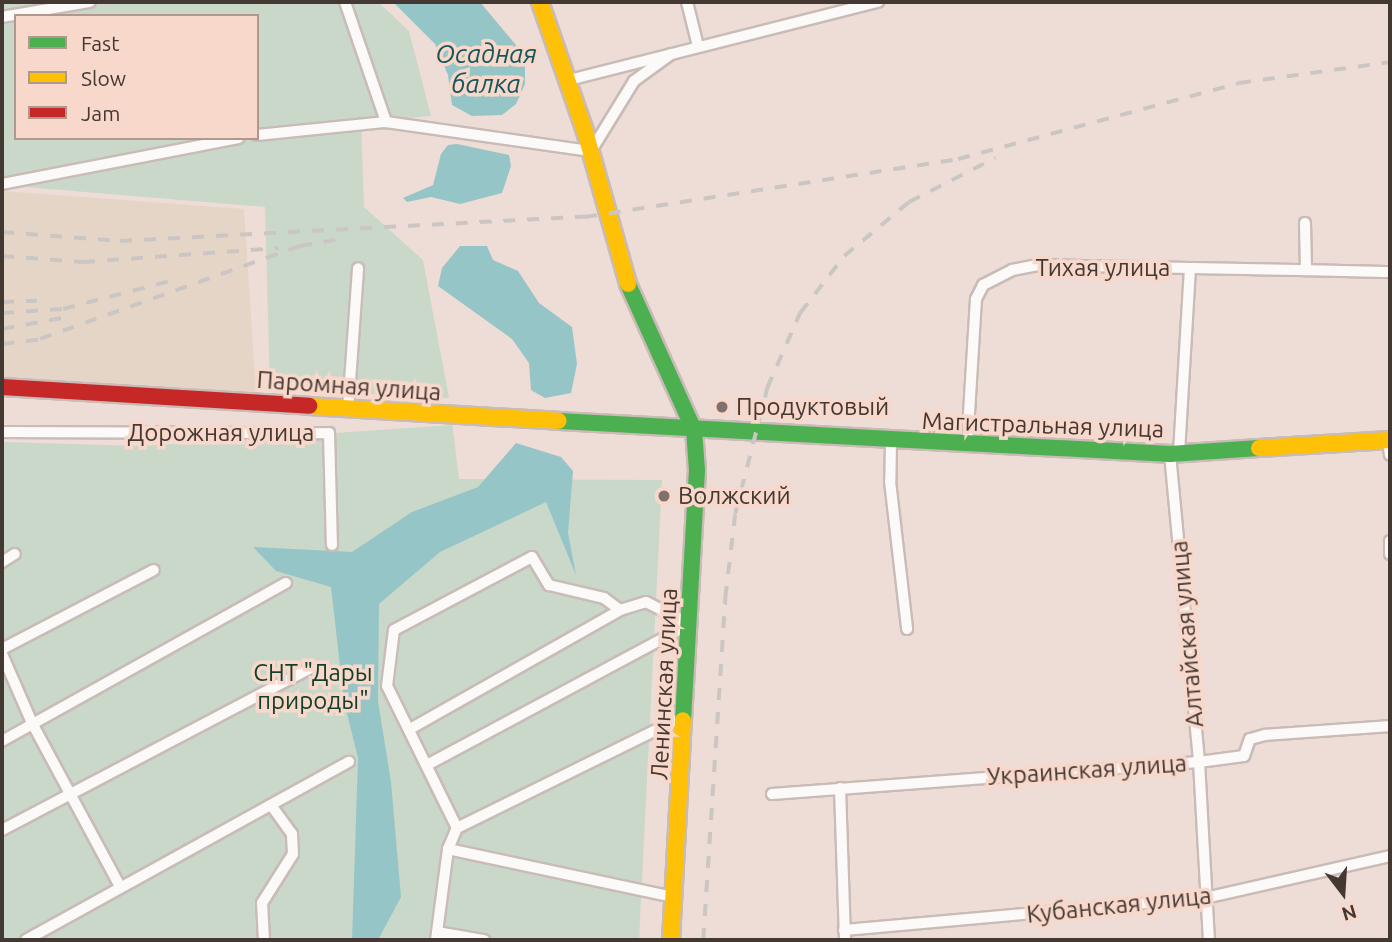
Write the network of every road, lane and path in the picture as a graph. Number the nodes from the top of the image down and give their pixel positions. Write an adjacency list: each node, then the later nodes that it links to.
1 (90, 2): 6 (street)
2 (345, 2): 10 (street)
3 (540, 2): 9 (street)
4 (687, 2): 7 (street)
5 (878, 2): 7 (street)
6 (15, 14)
7 (698, 46): 8 (street)
8 (671, 54): 9 (street); 13 (street)
9 (569, 80): 13 (street)
10 (386, 122): 11 (street); 13 (street)
11 (259, 135)
12 (229, 140): 14 (street)
13 (591, 151): 22 (street)
14 (2, 184)
15 (1305, 223): 18 (street)
16 (358, 268): 21 (street)
17 (1190, 268): 18 (street, Тихая улица); 26 (street, Тихая улица); 27 (street, Алтайская улица)
18 (1306, 270): 19 (street, Тихая улица)
19 (1390, 272)
20 (2, 387): 21 (street, Паромная улица)
21 (348, 410): 22 (street, Паромная улица)
22 (694, 430): 24 (street, Магистральная улица); 36 (street, Ленинская улица)
23 (2, 432): 29 (street, Дорожная улица)
24 (891, 442): 26 (street, Магистральная улица); 37 (street)
25 (1389, 445): 27 (street, Магистральная улица)
26 (967, 446): 27 (street, Магистральная улица)
27 (1175, 453): 46 (street, Алтайская улица)
28 (1390, 541): 31 (street)
29 (332, 545)
30 (15, 554): 32 (street)
31 (1390, 554)
32 (2, 562)
33 (153, 570): 38 (street)
34 (286, 583): 41 (street)
35 (620, 610): 36 (street); 43 (street); 43 (street)
36 (690, 624): 40 (street, Ленинская улица); 47 (street)
37 (907, 629)
38 (2, 651): 41 (street)
39 (311, 668): 49 (street)
40 (685, 716): 52 (street); 57 (street, Ленинская улица)
41 (32, 723): 44 (street); 49 (street)
42 (1390, 726): 46 (street, Украинская улица)
43 (410, 729): 47 (street)
44 (2, 740)
45 (349, 762): 51 (street)
46 (1199, 762): 48 (street, Украинская улица); 58 (street, Алтайская улица)
47 (427, 765): 52 (street)
48 (841, 788): 50 (street, Украинская улица); 59 (street)
49 (71, 790): 53 (street); 56 (street)
50 (772, 794)
51 (271, 805): 56 (street); 62 (street)
52 (457, 828): 54 (street)
53 (2, 830)
54 (448, 849): 57 (street); 60 (street)
55 (1390, 856): 58 (street, Кубанская улица)
56 (121, 888): 61 (street)
57 (674, 897): 64 (street, Ленинская улица)
58 (1205, 898): 59 (street, Кубанская улица); 65 (street, Алтайская улица)
59 (845, 935)
60 (436, 936): 63 (street)
61 (26, 940)
62 (264, 940)
63 (484, 940)
64 (671, 940)
65 (1209, 940)

